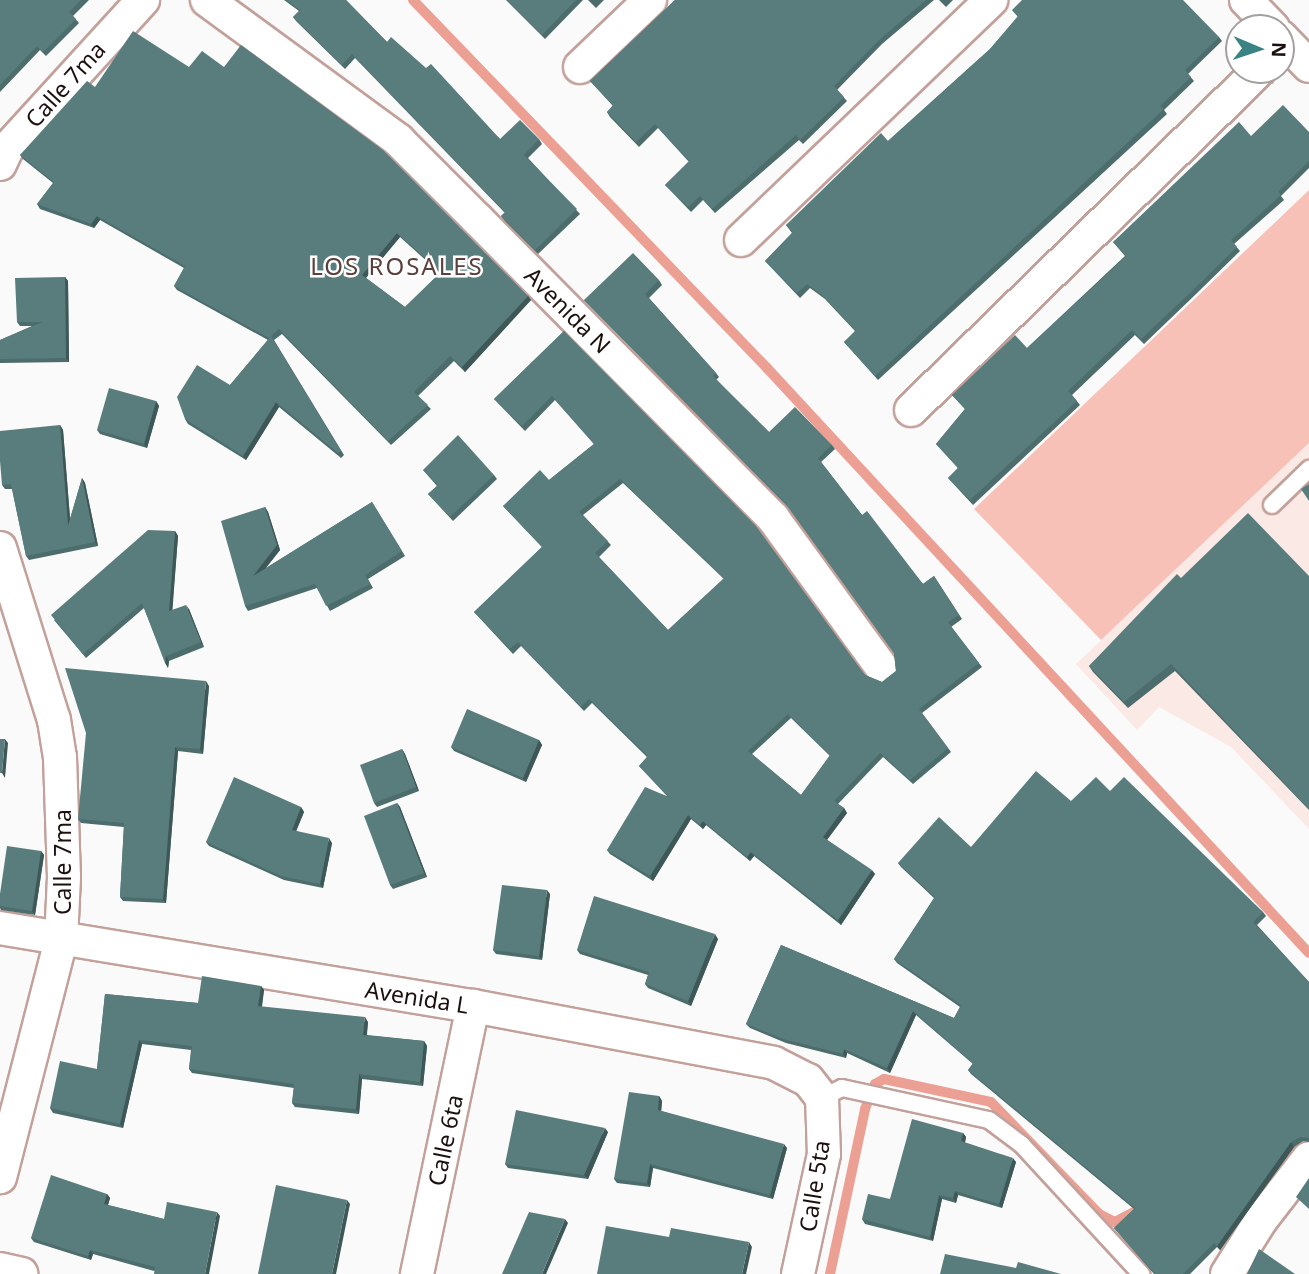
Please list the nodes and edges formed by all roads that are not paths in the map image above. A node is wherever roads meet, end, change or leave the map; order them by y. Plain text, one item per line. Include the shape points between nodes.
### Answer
1 (207, 0) edge
2 (650, 0) edge
3 (991, 0) edge
4 (1246, 0) edge
5 (139, 4) edge
6 (1258, 14) edge
7 (1295, 53) edge
8 (1309, 66) edge
9 (580, 67) dead end
10 (1246, 84) edge
11 (0, 164) edge
12 (741, 240) dead end
13 (911, 410) dead end
14 (1309, 470) edge
15 (1272, 505) dead end
16 (0, 548) edge
17 (882, 668) dead end
18 (0, 928) edge
19 (61, 940) junction
20 (473, 1006) junction
21 (822, 1098) junction
22 (1309, 1158) edge
23 (0, 1177) edge
24 (0, 1269) edge
25 (21, 1274) edge
26 (416, 1274) edge
27 (798, 1274) edge
28 (1141, 1274) edge
29 (1227, 1274) edge

1 - 17 street, Avenida N via 398,140 773,518
2 - 9 street
3 - 12 street
4 - 6 street
5 - 11 street, Calle 7ma via 6,149
7 - 8 street
10 - 13 street
14 - 15 lane
16 - 19 street, Calle 7ma via 54,720 61,757
18 - 19 street, Avenida L
19 - 20 street, Avenida L
19 - 23 street, Calle 7ma
20 - 21 street, Avenida L via 774,1063 808,1080
20 - 26 street, Calle 6ta
21 - 27 street, Calle 5ta via 824,1154
21 - 28 lane via 842,1088 989,1120 1022,1145
22 - 29 street
24 - 25 street

